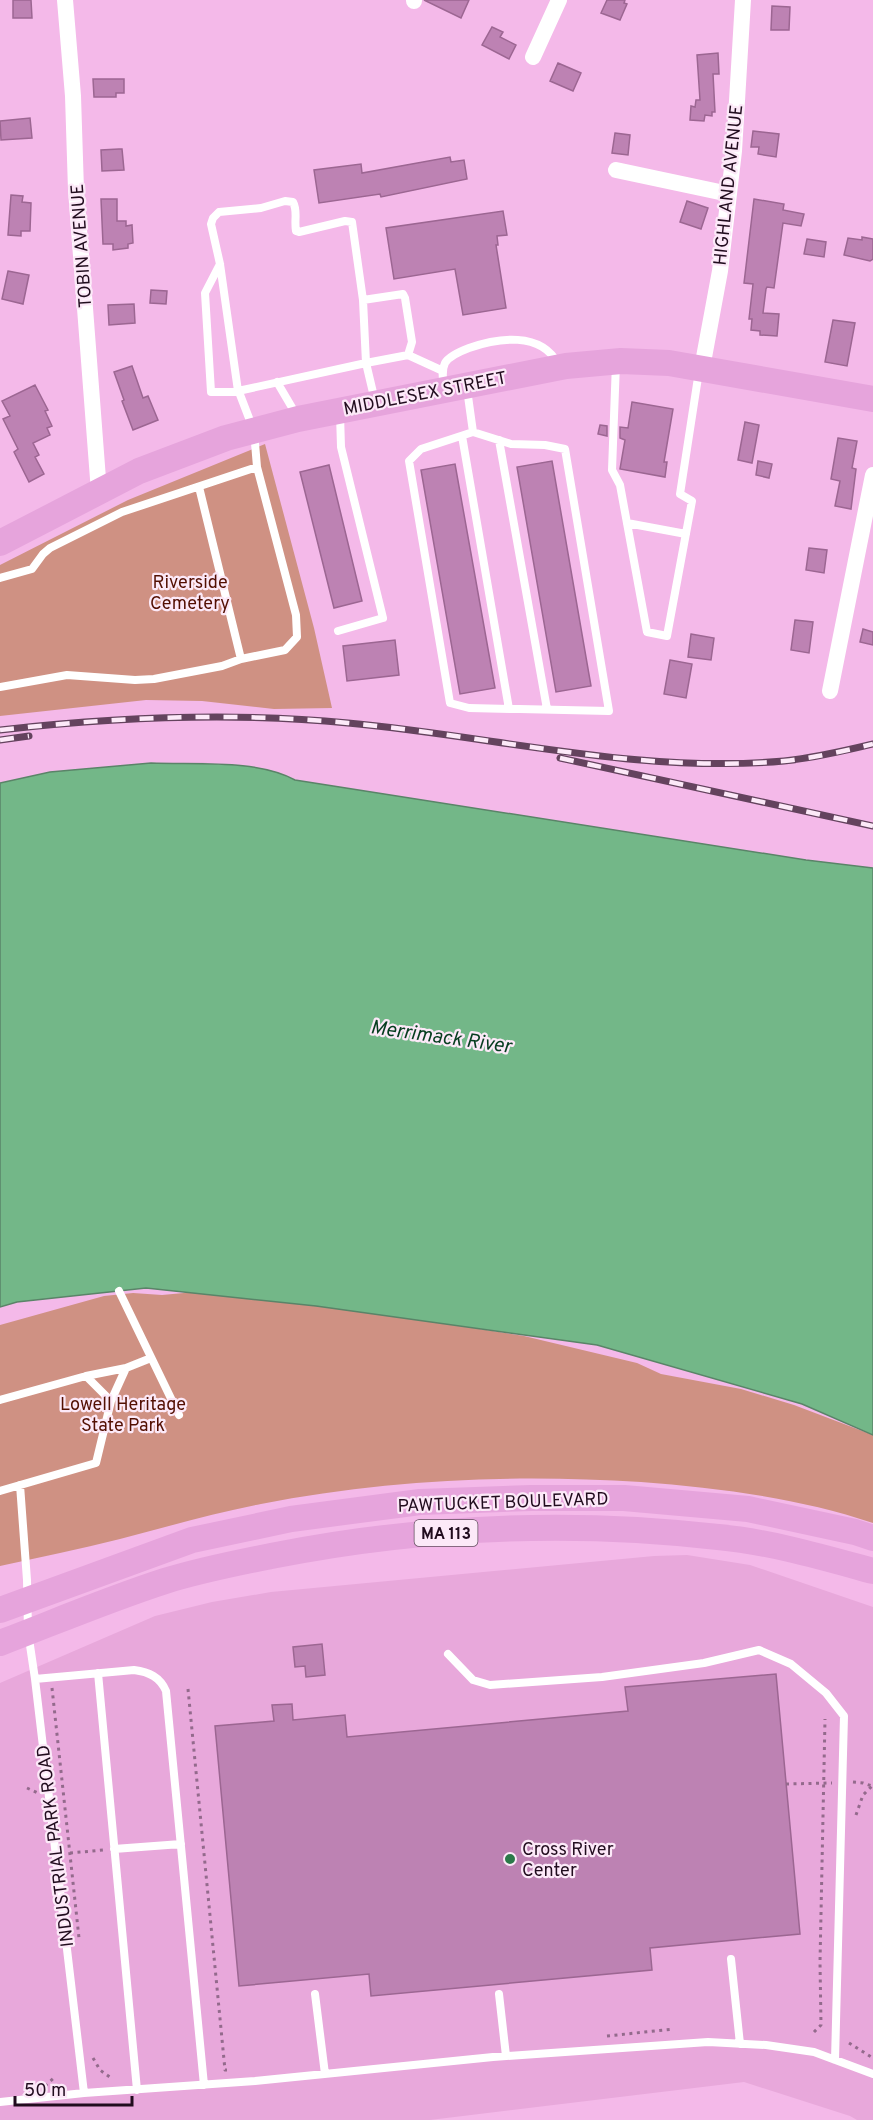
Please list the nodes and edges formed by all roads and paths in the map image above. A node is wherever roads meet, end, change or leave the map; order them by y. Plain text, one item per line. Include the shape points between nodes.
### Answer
1 (65, 0) edge
2 (560, 0) edge
3 (742, 0) edge
4 (533, 57) dead end
5 (616, 170) dead end
6 (729, 194) junction
7 (220, 264) junction
8 (363, 300) junction
9 (408, 355) junction
10 (616, 361) junction
11 (366, 363) junction
12 (560, 367) junction
13 (701, 368) junction
14 (278, 382) junction
15 (451, 382) junction
16 (238, 391) junction
17 (873, 399) edge
18 (376, 403) junction
19 (340, 410) junction
20 (298, 419) junction
21 (254, 430) junction
22 (473, 432) junction
23 (462, 436) junction
24 (499, 440) junction
25 (257, 467) junction
26 (873, 474) edge
27 (199, 487) junction
28 (99, 492) junction
29 (627, 523) junction
30 (686, 534) junction
31 (0, 543) edge
32 (0, 578) edge
33 (338, 631) dead end
34 (241, 659) junction
35 (0, 687) edge
36 (830, 691) dead end
37 (509, 709) junction
38 (547, 710) junction
39 (119, 1291) dead end
40 (151, 1358) junction
41 (126, 1368) junction
42 (86, 1376) junction
43 (0, 1400) edge
44 (111, 1401) junction
45 (179, 1415) dead end
46 (20, 1485) junction
47 (0, 1491) edge
48 (873, 1538) edge
49 (873, 1571) edge
50 (27, 1598) junction
51 (0, 1610) edge
52 (28, 1632) junction
53 (0, 1643) edge
54 (448, 1654) dead end
55 (98, 1673) junction
56 (51, 1678) junction
57 (35, 1679) junction
58 (188, 1689) dead end
59 (825, 1719) dead end
60 (873, 1785) edge
61 (856, 1815) dead end
62 (181, 1844) junction
63 (114, 1849) junction
64 (70, 1853) junction
65 (79, 1939) dead end
66 (731, 1959) dead end
67 (315, 1994) dead end
68 (500, 1994) dead end
69 (813, 2032) dead end
70 (849, 2043) dead end
71 (740, 2044) junction
72 (506, 2056) junction
73 (92, 2058) dead end
74 (873, 2058) edge
75 (835, 2060) junction
76 (237, 2069) dead end
77 (325, 2074) junction
78 (873, 2074) edge
79 (111, 2078) dead end
80 (204, 2085) junction
81 (137, 2090) junction
82 (84, 2093) junction
83 (0, 2102) edge

1 - 28 street, TOBIN AVENUE
2 - 4 street
3 - 6 street, HIGHLAND AVENUE
5 - 6 street
6 - 13 street, HIGHLAND AVENUE via 720,271
7 - 8 lane via 211,224 219,212 293,202 296,231 352,222
7 - 16 lane
7 - 16 lane via 205,293 211,393
8 - 9 lane via 403,294 412,342
8 - 11 lane
9 - 11 lane
9 - 15 lane
10 - 12 main road, MIDDLESEX STREET
10 - 13 main road, MIDDLESEX STREET
10 - 29 lane via 612,470 620,485
11 - 14 lane
11 - 18 lane
12 - 15 main road, MIDDLESEX STREET
12 - 15 lane via 546,348 517,340 495,340 451,357 446,363
13 - 17 main road, MIDDLESEX STREET
13 - 30 lane via 680,494 692,501
14 - 16 lane
14 - 20 lane
15 - 18 main road, MIDDLESEX STREET
15 - 22 lane
16 - 21 lane
18 - 19 main road, MIDDLESEX STREET
19 - 20 main road, MIDDLESEX STREET
19 - 33 lane via 341,447 383,618
20 - 21 main road, MIDDLESEX STREET
21 - 25 lane
21 - 28 main road, MIDDLESEX STREET via 179,455
22 - 23 lane
22 - 24 lane
23 - 37 lane
23 - 37 lane via 420,449 409,460 450,703 469,708
24 - 38 lane
24 - 38 lane via 565,449 609,711
25 - 27 lane
25 - 34 lane via 298,632 285,650
26 - 36 street
27 - 32 lane via 106,519 50,548 33,569
27 - 34 lane
28 - 31 main road, MIDDLESEX STREET
29 - 30 lane
29 - 30 lane via 646,632 667,636
34 - 35 lane via 154,679 67,675
37 - 38 lane
39 - 40 lane
40 - 41 lane
40 - 45 lane
41 - 42 lane
41 - 44 lane
42 - 43 lane
42 - 44 lane
44 - 46 lane via 96,1463
46 - 47 lane
46 - 50 lane, INDUSTRIAL PARK ROAD
48 - 50 main road, PAWTUCKET BOULEVARD / MA 113 via 748,1509 624,1498 420,1502 291,1519 192,1540
49 - 52 main road, PAWTUCKET BOULEVARD / MA 113 via 811,1554 719,1537 524,1528 425,1534 334,1544 236,1563 166,1581
50 - 51 main road, PAWTUCKET BOULEVARD / MA 113
50 - 52 lane, INDUSTRIAL PARK ROAD
52 - 53 main road, PAWTUCKET BOULEVARD / MA 113
52 - 57 lane, INDUSTRIAL PARK ROAD
54 - 75 lane via 473,1680 490,1685 602,1677 704,1663 759,1650 791,1664 826,1693 844,1716
55 - 56 lane
55 - 62 lane via 144,1671 162,1683 166,1691
55 - 63 lane
56 - 57 lane
56 - 64 path
57 - 82 lane, INDUSTRIAL PARK ROAD
58 - 76 path via 225,2070
59 - 69 path via 821,2025
60 - 61 path via 863,1795
62 - 63 lane
62 - 80 lane
63 - 64 path
63 - 81 lane
64 - 65 path
66 - 71 lane
67 - 77 lane
68 - 72 lane
70 - 74 path
71 - 72 lane via 708,2042
71 - 75 lane via 814,2052
72 - 77 lane
73 - 79 path
75 - 78 lane
77 - 80 lane
80 - 81 lane
81 - 82 lane
82 - 83 lane

